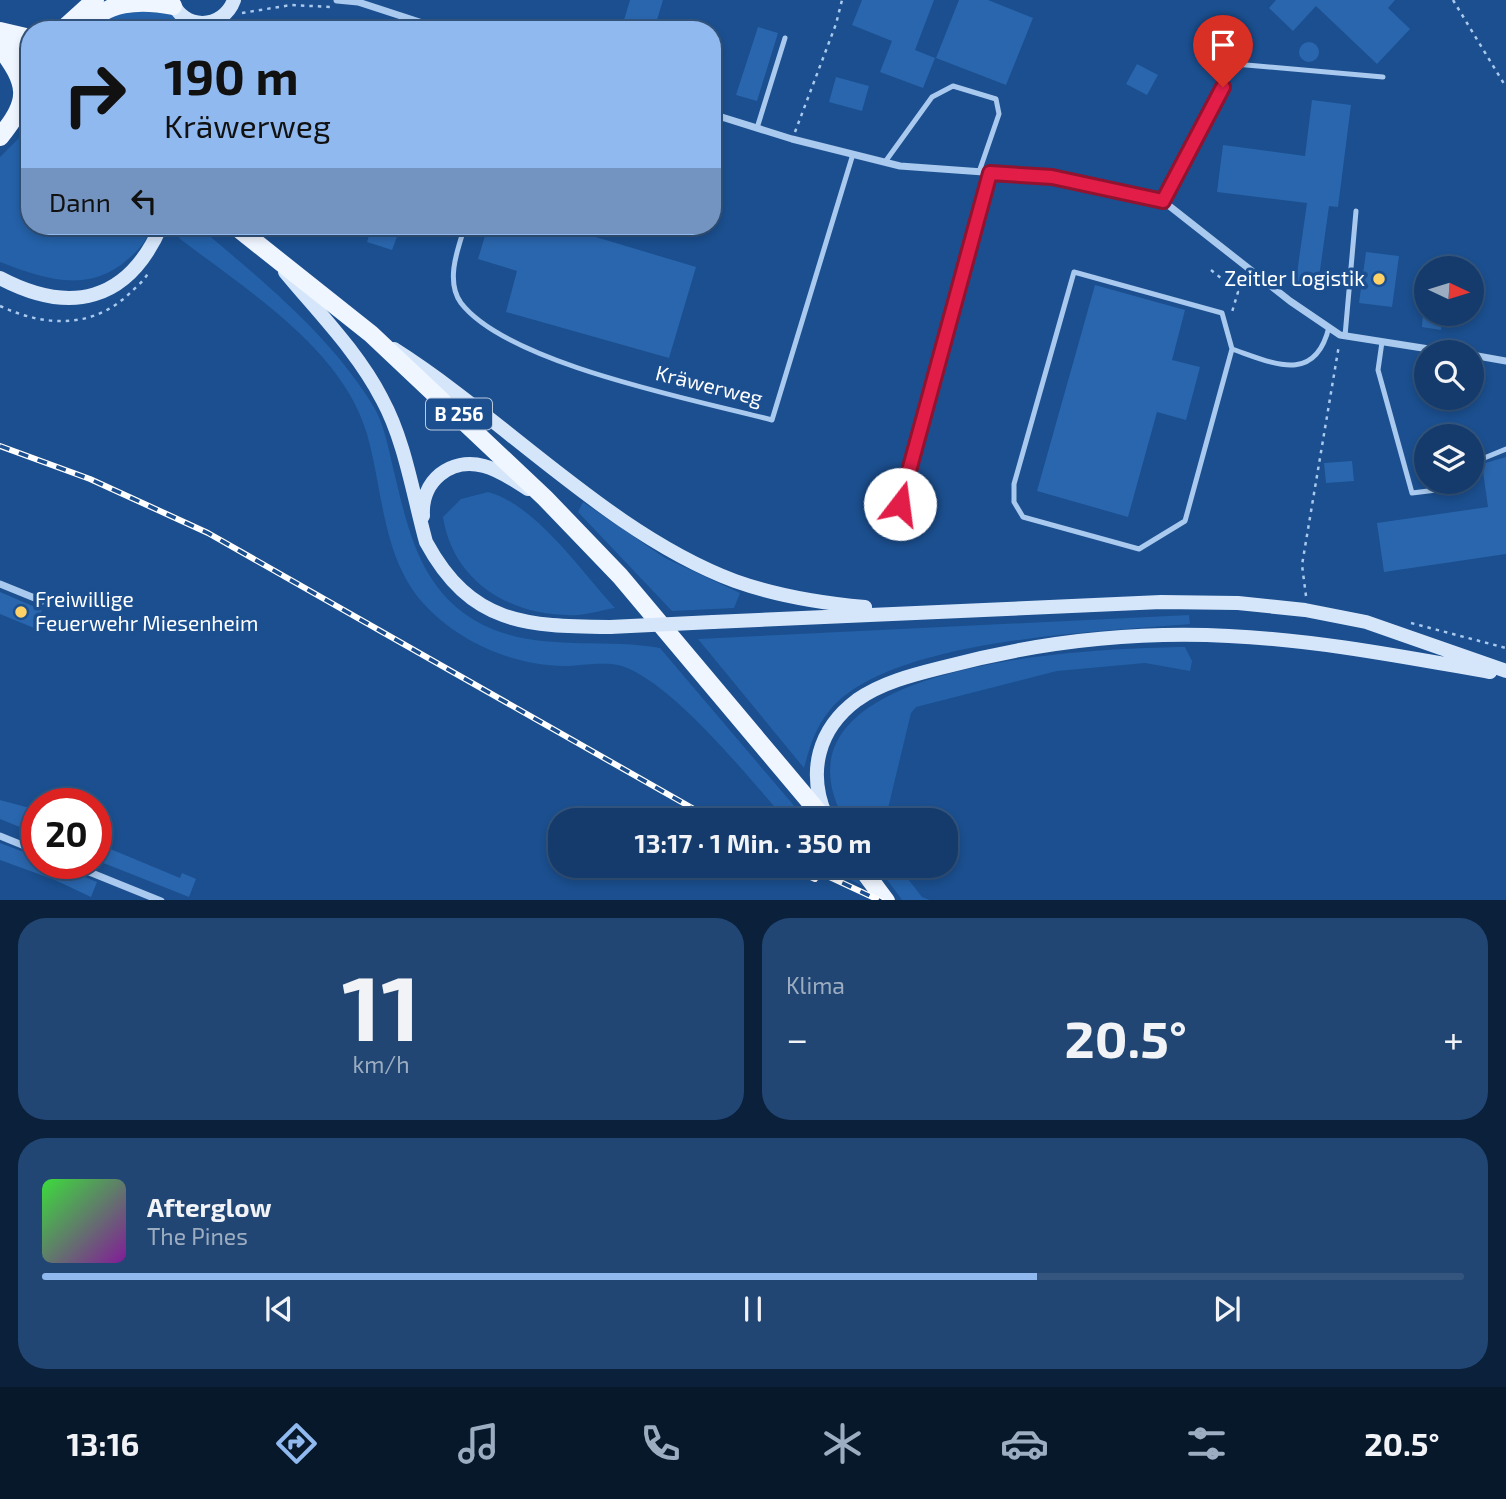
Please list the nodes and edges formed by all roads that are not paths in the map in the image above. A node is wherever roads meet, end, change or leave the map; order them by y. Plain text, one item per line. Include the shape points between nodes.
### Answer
1 (95, 0) edge
2 (338, 0) edge
3 (172, 3) edge
4 (236, 7) edge
5 (72, 21) edge
6 (92, 21) edge
7 (193, 21) edge
8 (216, 21) edge
9 (416, 21) edge
10 (0, 31) edge
11 (21, 36) edge
12 (0, 38) edge
13 (785, 38) dead end
14 (0, 47) edge
15 (1241, 52) dead end
16 (21, 55) edge
17 (1235, 64) junction
18 (1382, 77) dead end
19 (21, 78) edge
20 (21, 115) edge
21 (721, 117) edge
22 (757, 128) junction
23 (0, 137) edge
24 (853, 154) junction
25 (885, 162) junction
26 (979, 172) junction
27 (990, 173) junction
28 (1163, 201) junction
29 (1356, 211) dead end
30 (157, 235) edge
31 (247, 235) edge
32 (462, 235) edge
33 (271, 254) junction
34 (0, 278) edge
35 (1329, 327) junction
36 (371, 334) junction
37 (1343, 336) junction
38 (1382, 342) junction
39 (1414, 347) edge
40 (1232, 349) junction
41 (1484, 357) edge
42 (1506, 361) edge
43 (1506, 449) edge
44 (1484, 458) edge
45 (1414, 493) edge
46 (545, 498) junction
47 (900, 504) dead end
48 (426, 542) junction
49 (0, 584) edge
50 (42, 601) dead end
51 (915, 612) junction
52 (1506, 673) edge
53 (816, 808) edge
54 (822, 808) edge
55 (0, 836) edge
56 (21, 845) edge
57 (869, 878) edge
58 (107, 879) edge
59 (159, 900) edge
60 (885, 900) edge

1 - 5 main road
2 - 9 street
3 - 6 main road via 122,2 96,14
3 - 7 main road
4 - 8 main road
10 - 11 main road
12 - 16 main road
13 - 22 lane
14 - 19 main road
15 - 17 street
17 - 18 lane
17 - 28 street
20 - 23 main road
21 - 22 street
22 - 24 street
24 - 25 street
24 - 32 lane, Kräwerweg via 772,420 587,372 490,329 460,301 453,267
25 - 26 street
25 - 26 lane via 932,97 953,86 996,99 999,114
26 - 27 street
27 - 28 street via 1052,177
27 - 47 lane
28 - 35 street
29 - 37 lane
30 - 34 main road via 130,274 92,296 51,299
31 - 33 main road, B 256
33 - 36 main road, B 256
33 - 48 main road via 383,400
35 - 37 street
35 - 40 lane via 1320,352 1307,363 1294,366
36 - 46 main road, B 256
36 - 51 main road via 442,379 618,516 697,564 795,598
37 - 38 street
38 - 39 street
38 - 45 lane via 1378,370
40 - 40 lane via 1222,313 1074,272 1014,484 1014,502 1023,517 1139,549 1185,521
41 - 42 street
43 - 44 lane
46 - 48 main road via 493,469 474,464 454,466 436,478 425,496
46 - 53 main road, B 256 via 620,576
48 - 51 main road, bridge via 462,590 500,615 546,626
49 - 50 street
51 - 52 main road via 1187,602 1272,606 1334,614 1390,629
52 - 54 main road via 1318,644 1227,636 1107,638 991,656 889,684 859,698 839,715 824,739 816,767
55 - 56 street
57 - 60 main road
58 - 59 street

